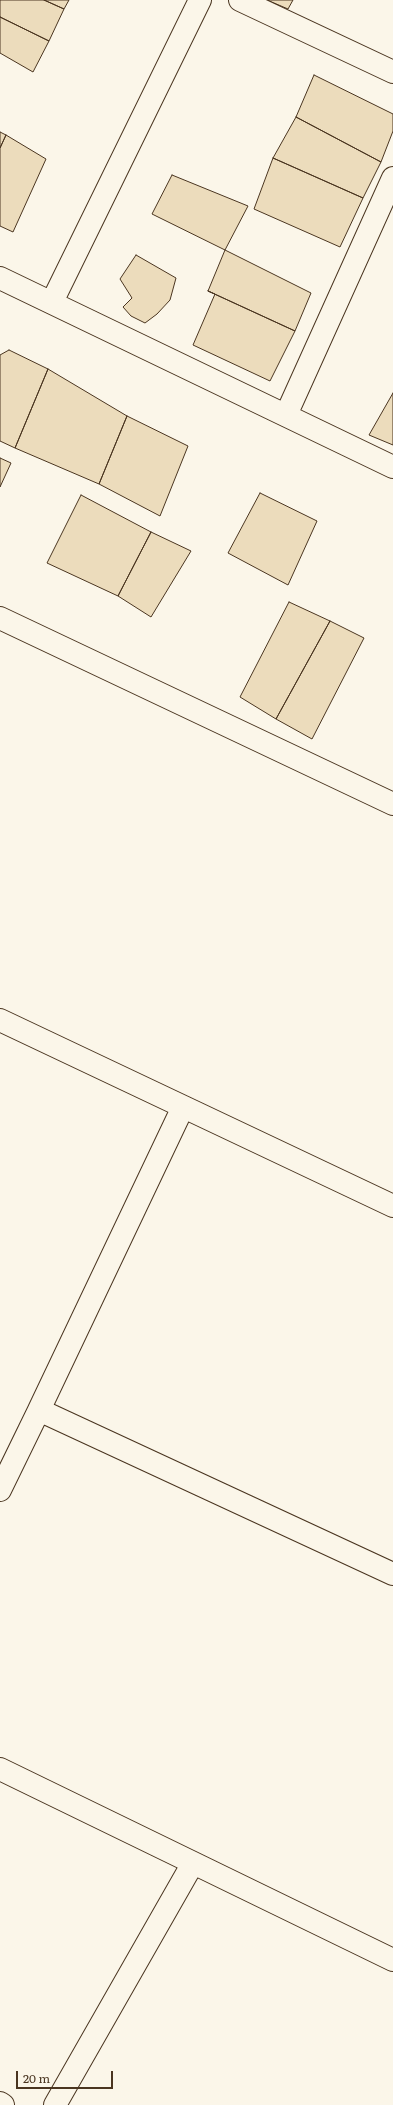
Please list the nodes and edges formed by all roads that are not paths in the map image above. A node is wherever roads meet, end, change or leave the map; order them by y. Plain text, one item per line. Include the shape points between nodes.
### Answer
1 (200, 0) edge
2 (240, 0) edge
3 (393, 72) edge
4 (393, 178) edge
5 (387, 211) edge
6 (0, 278) edge
7 (52, 302) junction
8 (286, 415) junction
9 (393, 467) edge
10 (0, 618) edge
11 (393, 804) edge
12 (0, 1020) edge
13 (184, 1107) junction
14 (393, 1206) edge
15 (39, 1410) junction
16 (0, 1490) edge
17 (393, 1574) edge
18 (0, 1769) edge
19 (193, 1862) junction
20 (393, 1960) edge
21 (0, 2103) edge
22 (4, 2105) edge
23 (55, 2105) edge

1 - 7 street
2 - 3 street
4 - 5 street
5 - 8 street
6 - 7 street
7 - 8 street
8 - 9 street
10 - 11 street
12 - 13 street
13 - 14 street
13 - 15 street
15 - 16 street
15 - 17 street
18 - 19 street
19 - 20 street
19 - 23 street
21 - 22 street

